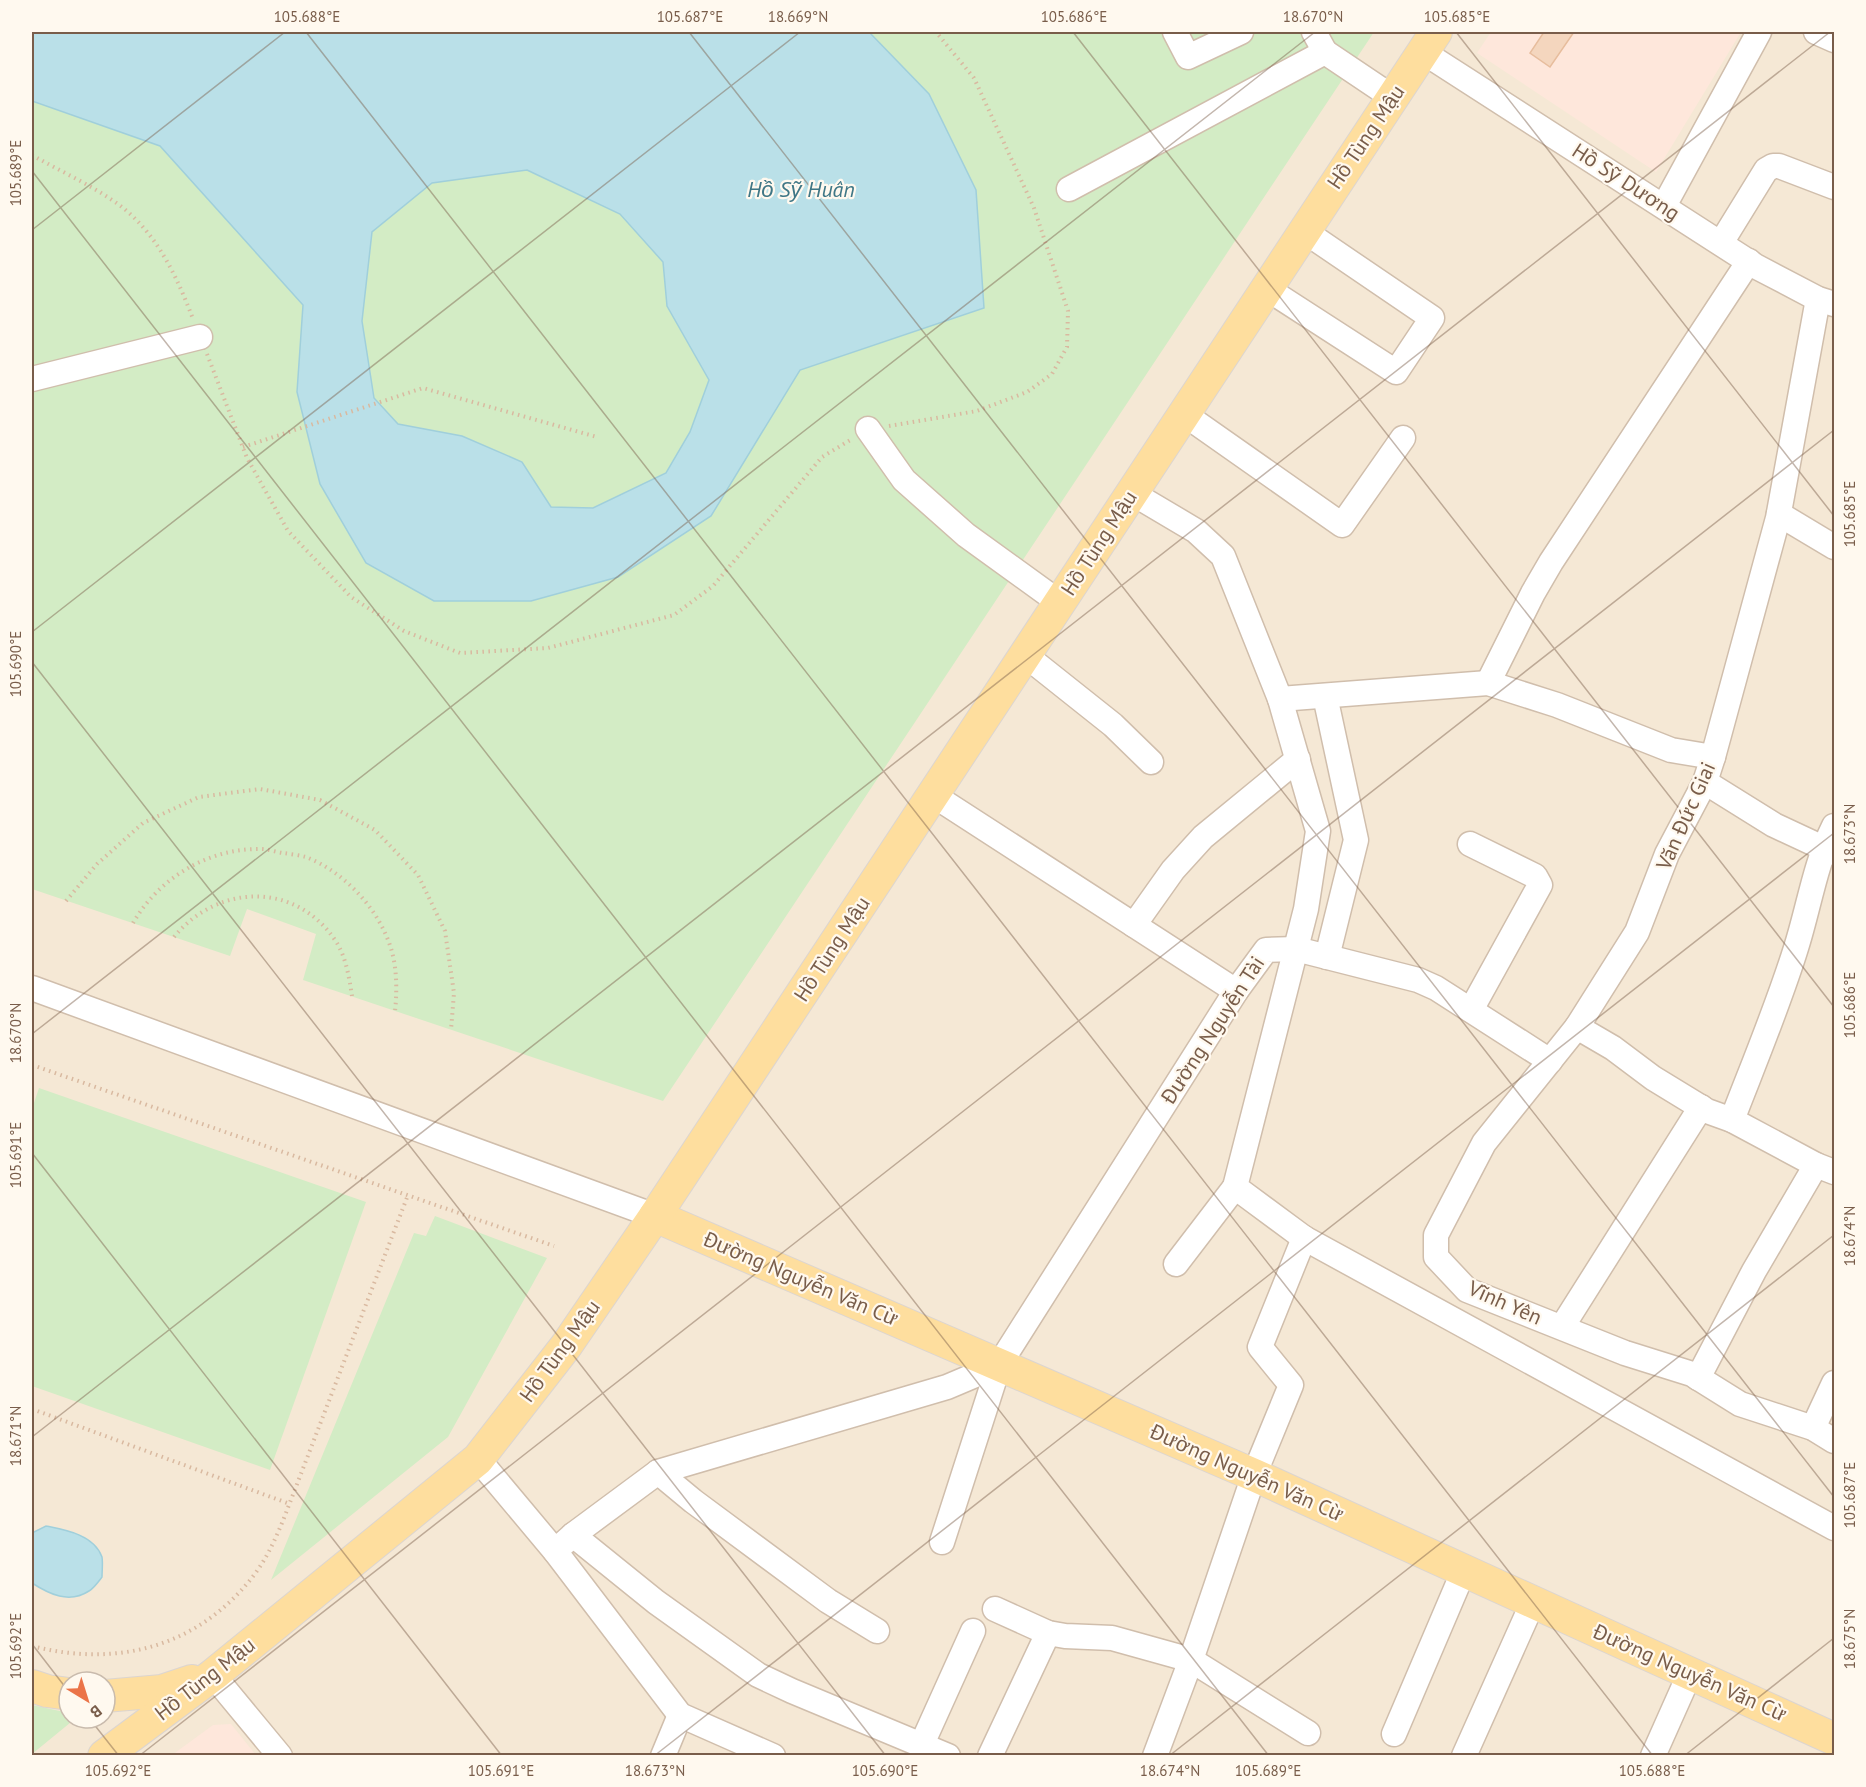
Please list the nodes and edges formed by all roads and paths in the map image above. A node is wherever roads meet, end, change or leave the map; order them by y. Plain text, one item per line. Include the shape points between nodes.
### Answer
1 (936, 32) edge
2 (1175, 32) edge
3 (1241, 32) edge
4 (1759, 32) edge
5 (1816, 32) edge
6 (1834, 40) edge
7 (1319, 42) edge
8 (1430, 42) edge
9 (1392, 97) junction
10 (32, 155) edge
11 (1834, 187) edge
12 (1070, 189) dead end
13 (1664, 206) junction
14 (1304, 231) junction
15 (1721, 243) junction
16 (1749, 261) junction
17 (1266, 288) junction
18 (1826, 302) edge
19 (200, 337) junction
20 (32, 379) edge
21 (1184, 414) junction
22 (868, 429) junction
23 (597, 436) dead end
24 (1402, 438) dead end
25 (243, 447) junction
26 (1132, 493) junction
27 (1779, 514) junction
28 (1834, 547) edge
29 (1060, 603) junction
30 (1025, 655) junction
31 (1488, 683) junction
32 (1325, 696) junction
33 (1280, 699) junction
34 (1713, 757) junction
35 (1298, 759) junction
36 (1151, 762) dead end
37 (1705, 782) junction
38 (933, 795) junction
39 (1834, 826) edge
40 (1470, 844) dead end
41 (1829, 851) edge
42 (66, 901) dead end
43 (133, 923) dead end
44 (1134, 925) junction
45 (174, 937) dead end
46 (1296, 949) junction
47 (1327, 957) junction
48 (32, 988) edge
49 (1236, 991) junction
50 (352, 996) dead end
51 (1471, 1010) junction
52 (395, 1011) dead end
53 (1577, 1027) junction
54 (451, 1030) dead end
55 (1550, 1061) junction
56 (32, 1065) edge
57 (1701, 1107) junction
58 (1732, 1120) junction
59 (1825, 1169) edge
60 (1235, 1187) junction
61 (408, 1195) junction
62 (655, 1216) junction
63 (1304, 1238) junction
64 (554, 1246) dead end
65 (1176, 1264) dead end
66 (1562, 1327) junction
67 (999, 1365) junction
68 (1698, 1378) junction
69 (1834, 1383) edge
70 (32, 1409) edge
71 (1813, 1428) junction
72 (1834, 1442) edge
73 (478, 1459) junction
74 (658, 1472) junction
75 (1254, 1475) junction
76 (290, 1504) junction
77 (1834, 1527) edge
78 (573, 1535) junction
79 (942, 1542) dead end
80 (555, 1551) junction
81 (1464, 1570) junction
82 (1533, 1602) junction
83 (995, 1609) dead end
84 (877, 1631) dead end
85 (973, 1631) dead end
86 (1048, 1633) junction
87 (32, 1646) edge
88 (1191, 1660) junction
89 (1690, 1673) junction
90 (213, 1675) junction
91 (32, 1686) edge
92 (57, 1692) edge
93 (117, 1695) edge
94 (680, 1715) junction
95 (1308, 1733) dead end
96 (1394, 1734) dead end
97 (1834, 1739) edge
98 (922, 1744) junction
99 (104, 1755) edge
100 (280, 1755) edge
101 (663, 1755) edge
102 (773, 1755) edge
103 (948, 1755) edge
104 (990, 1755) edge
105 (1155, 1755) edge
106 (1464, 1755) edge
107 (1653, 1755) edge

1 - 22 path via 974,78 1034,207 1068,311 1067,347 1052,374 1027,392 977,411
2 - 3 street via 1188,57
4 - 13 street
5 - 6 street
7 - 9 street
7 - 12 street
8 - 9 main road, Hồ Tùng Mậu
8 - 13 street, Hồ Sỹ Dương
9 - 14 main road, Hồ Tùng Mậu
10 - 19 path via 113,200 145,228 176,275
11 - 15 street via 1773,166 1766,170
13 - 15 street, Hồ Sỹ Dương
14 - 17 main road, Hồ Tùng Mậu
14 - 17 street via 1432,318 1396,372
15 - 16 street, Hồ Sỹ Dương
16 - 18 street, Hồ Sỹ Dương
16 - 31 street via 1551,562
17 - 21 main road, Hồ Tùng Mậu
18 - 27 street, Văn Đức Giai
19 - 20 street
19 - 25 path
21 - 24 street via 1342,525
21 - 26 main road, Hồ Tùng Mậu
22 - 25 path via 822,457 713,586 675,615 548,648 460,653 404,631 351,597 288,531
22 - 29 street via 904,480 966,535
23 - 25 path via 423,388
26 - 29 main road, Hồ Tùng Mậu
26 - 33 street, Đường Nguyễn Tài via 1196,531 1223,555
27 - 28 street
27 - 34 street, Văn Đức Giai
29 - 30 main road, Hồ Tùng Mậu
30 - 36 street via 1113,725
30 - 38 main road, Hồ Tùng Mậu
31 - 32 street
31 - 34 street via 1557,705 1671,750
32 - 33 street
32 - 47 street via 1356,840
33 - 35 street, Đường Nguyễn Tài
34 - 37 street, Văn Đức Giai
35 - 44 street via 1203,837 1173,870
35 - 46 street, Đường Nguyễn Tài via 1318,831
37 - 41 street via 1774,825
37 - 53 street, Văn Đức Giai via 1667,854 1637,932
38 - 44 street
38 - 62 main road, Hồ Tùng Mậu
39 - 41 street
40 - 51 street via 1535,876 1540,885
41 - 58 street via 1784,985
42 - 54 path via 97,864 143,823 199,797 260,789 320,800 375,830 418,875 445,931 454,993
43 - 52 path via 144,905 176,874 217,855 261,849 306,857 344,879 374,911 392,952
44 - 49 street
45 - 50 path via 202,911 229,898 259,896 288,901 315,917 336,940 348,969
46 - 47 street
46 - 49 street, Đường Nguyễn Tài via 1266,950
46 - 60 street
47 - 51 street via 1418,980
48 - 62 street
49 - 67 street, Đường Nguyễn Tài
51 - 55 street
53 - 55 street, Vĩnh Yên
53 - 57 street
55 - 66 street, Vĩnh Yên via 1484,1143 1436,1235 1436,1257 1467,1290
56 - 61 path
57 - 58 street
57 - 66 street
58 - 59 street
59 - 68 street via 1754,1271
60 - 63 street
60 - 65 street
61 - 64 path
61 - 76 path
62 - 67 main road, Đường Nguyễn Văn Cừ
62 - 73 main road, Hồ Tùng Mậu via 566,1346
63 - 75 street via 1260,1347 1291,1385
63 - 77 street
66 - 68 street, Vĩnh Yên
67 - 74 street via 947,1387
67 - 75 main road, Đường Nguyễn Văn Cừ
67 - 79 street, Đường Nguyễn Tài
68 - 71 street, Vĩnh Yên via 1740,1404
69 - 71 street
70 - 76 path
71 - 72 street, Vĩnh Yên
73 - 80 street
73 - 90 main road, Hồ Tùng Mậu
74 - 78 street
74 - 84 street via 828,1601
75 - 81 main road, Đường Nguyễn Văn Cừ
75 - 88 street
76 - 87 path via 254,1574 233,1598 182,1635 121,1654 90,1656
78 - 80 street
78 - 98 street via 656,1602 758,1675
80 - 94 street
81 - 82 main road, Đường Nguyễn Văn Cừ
81 - 96 street
82 - 89 main road, Đường Nguyễn Văn Cừ
82 - 106 street
83 - 86 street
85 - 98 street
86 - 88 street via 1112,1638
86 - 104 street
88 - 95 street
88 - 105 street
89 - 97 main road, Đường Nguyễn Văn Cừ
89 - 107 street
90 - 93 main road via 162,1691
90 - 99 main road, Hồ Tùng Mậu
90 - 100 street
91 - 92 main road
94 - 101 street
94 - 102 street
98 - 103 street

